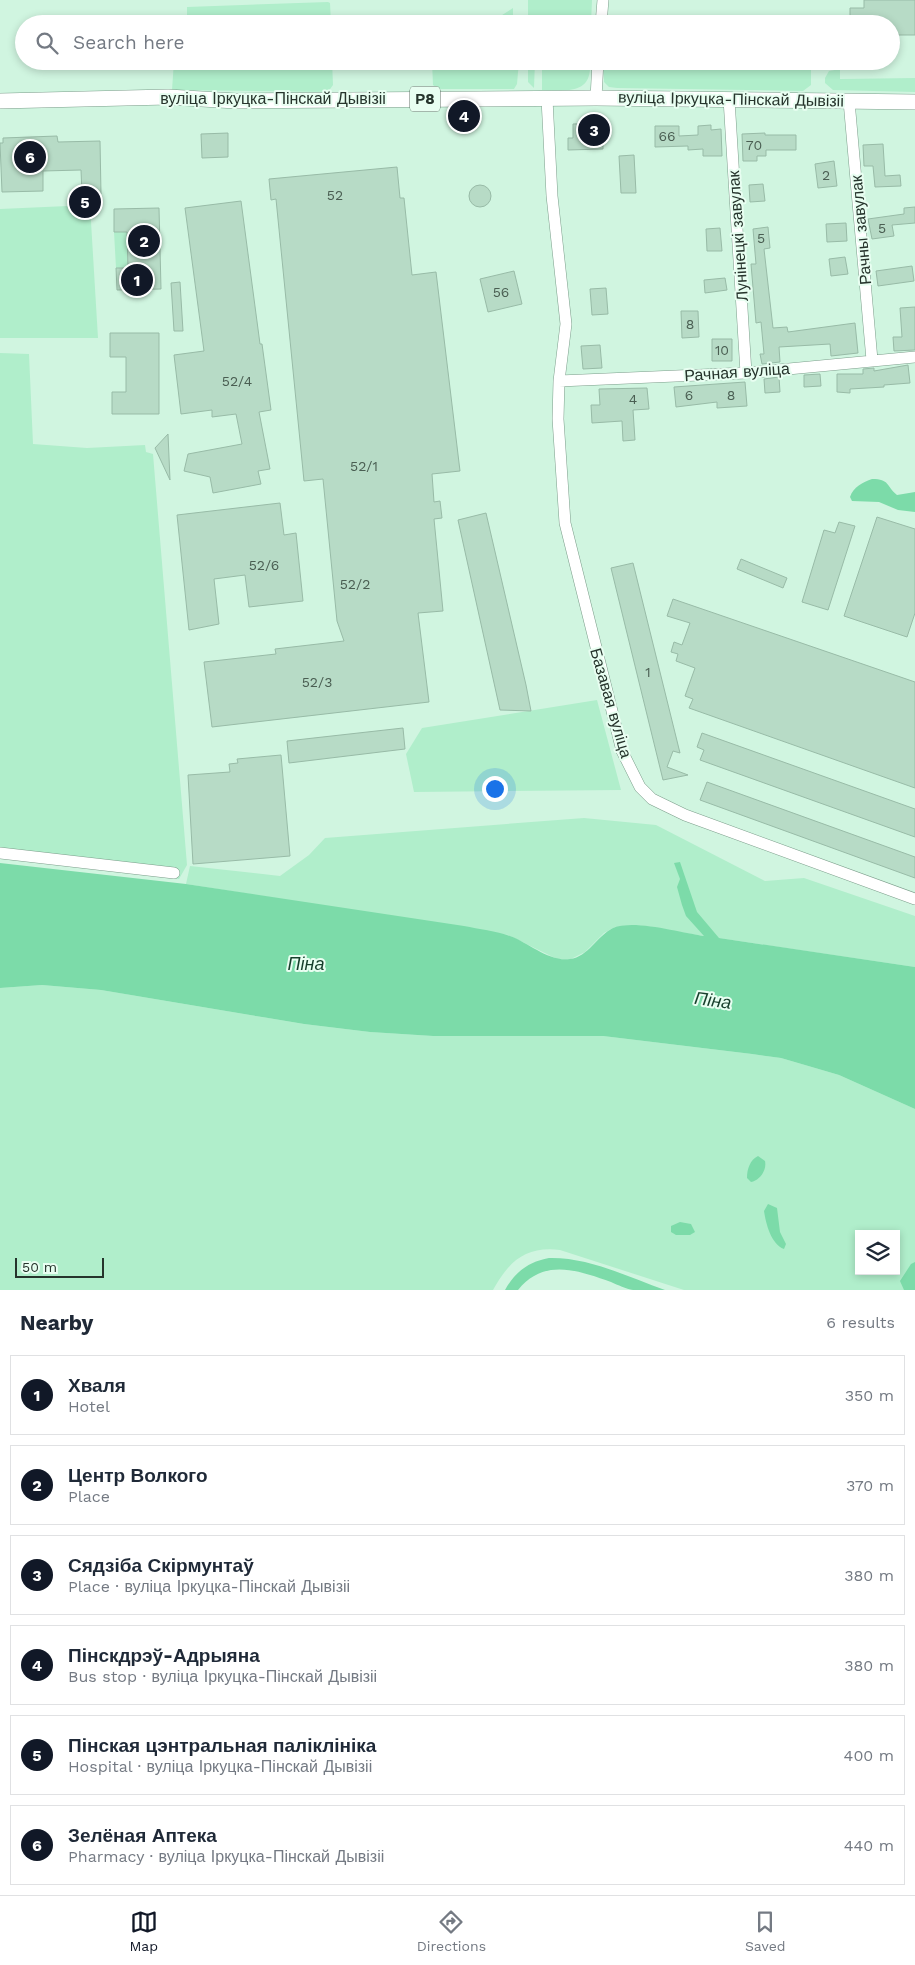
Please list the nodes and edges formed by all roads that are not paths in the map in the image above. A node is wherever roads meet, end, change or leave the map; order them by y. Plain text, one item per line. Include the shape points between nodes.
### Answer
1 (603, 0) edge
2 (602, 15) edge
3 (598, 70) edge
4 (596, 98) junction
5 (547, 99) junction
6 (729, 99) junction
7 (0, 101) edge
8 (849, 101) junction
9 (915, 102) edge
10 (915, 356) edge
11 (872, 360) junction
12 (746, 373) junction
13 (559, 382) junction
14 (0, 853) edge
15 (174, 873) dead end
16 (915, 899) edge

1 - 2 street
3 - 4 street
4 - 5 main road, вуліца Іркуцка-Пінскай Дывізіі / Р8
4 - 6 main road, вуліца Іркуцка-Пінскай Дывізіі / Р8
5 - 7 main road, вуліца Іркуцка-Пінскай Дывізіі / Р8 via 236,102 168,97
5 - 13 street via 552,196 566,324
6 - 8 main road, вуліца Іркуцка-Пінскай Дывізіі / Р8
6 - 12 street, Лунінецкі завулак
8 - 9 main road, вуліца Іркуцка-Пінскай Дывізіі / Р8
8 - 11 street, Рачны завулак
10 - 11 street, Рачная вуліца
11 - 12 street, Рачная вуліца
12 - 13 street, Рачная вуліца
13 - 16 street, Базавая вуліца via 558,419 565,523 622,751 640,787 652,799 685,815
14 - 15 street

